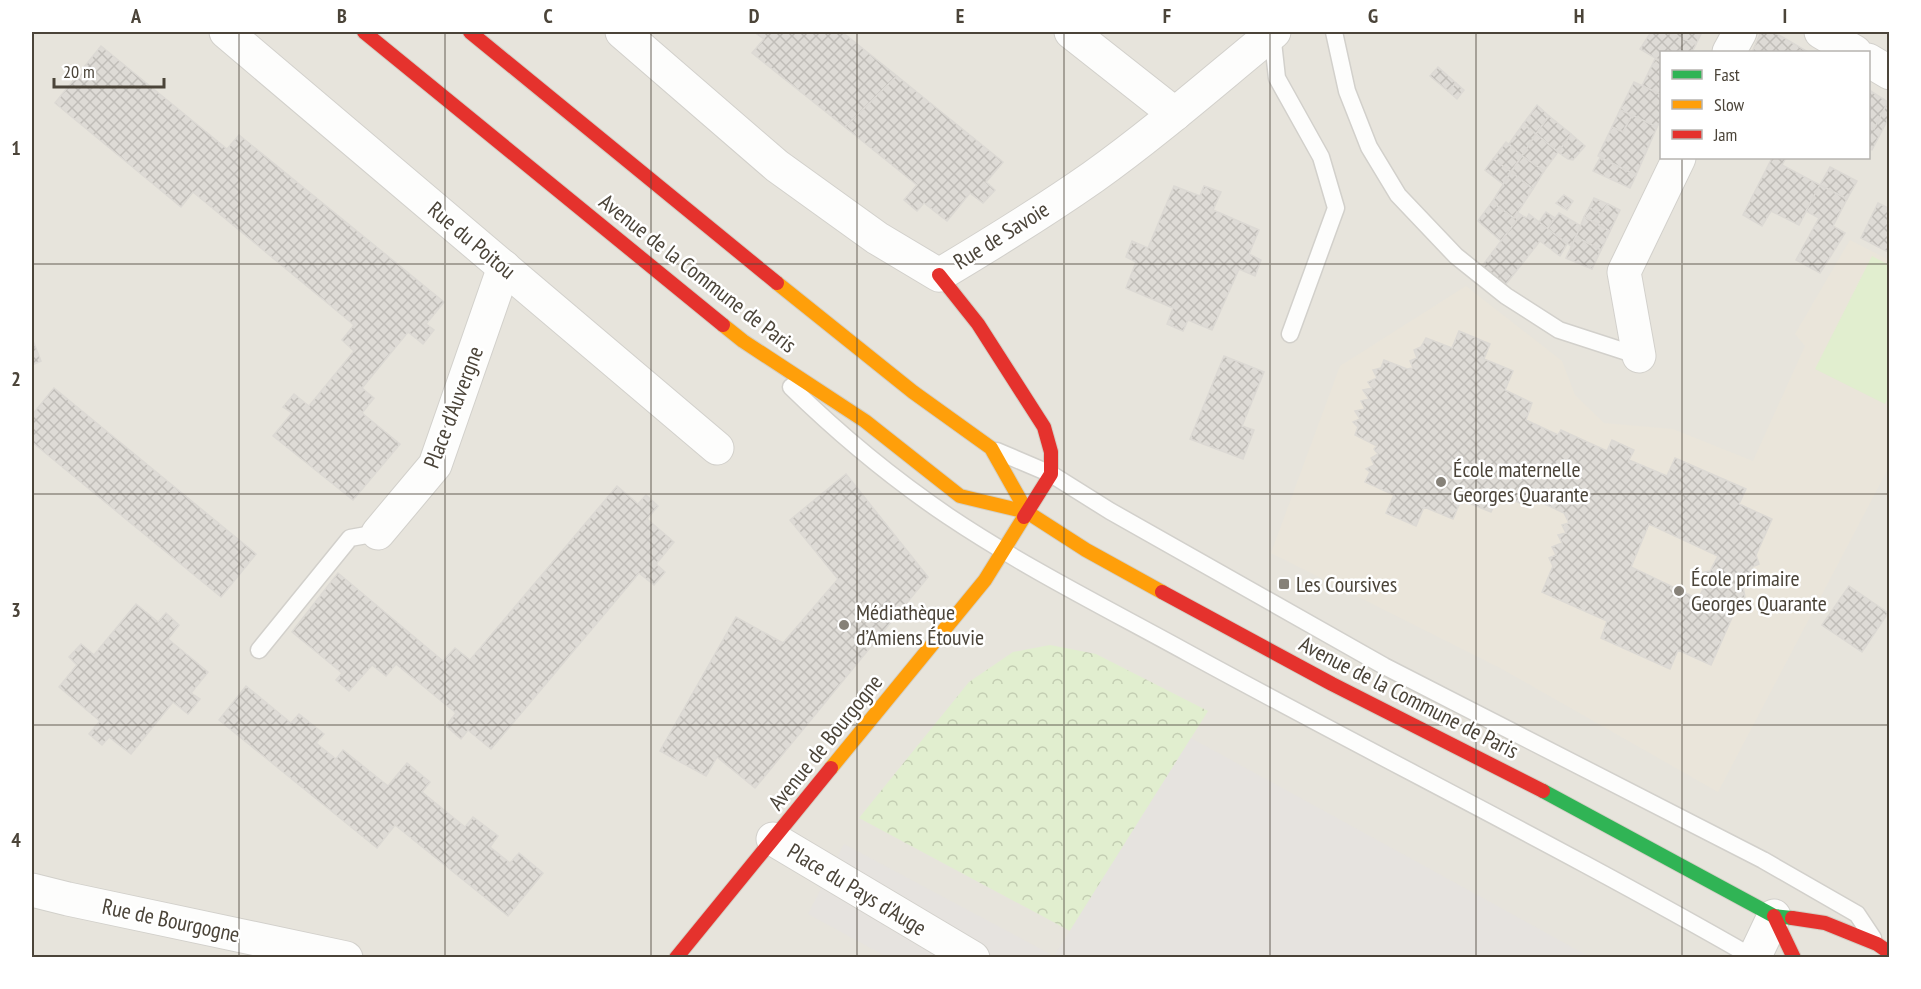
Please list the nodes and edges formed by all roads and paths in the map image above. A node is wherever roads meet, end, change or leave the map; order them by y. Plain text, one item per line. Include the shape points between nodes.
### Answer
1 (226, 32) edge
2 (364, 32) edge
3 (470, 32) edge
4 (1071, 32) edge
5 (1273, 32) edge
6 (1334, 32) edge
7 (1740, 32) edge
8 (1821, 32) edge
9 (631, 40) edge
10 (1730, 51) edge
11 (1853, 51) edge
12 (1870, 61) edge
13 (1890, 73) edge
14 (1175, 114) junction
15 (1679, 159) edge
16 (504, 267) junction
17 (939, 275) junction
18 (1290, 334) dead end
19 (743, 341) junction
20 (1639, 356) joint
21 (717, 448) dead end
22 (991, 448) junction
23 (1051, 474) junction
24 (1027, 512) junction
25 (378, 533) joint
26 (1004, 550) junction
27 (259, 650) dead end
28 (773, 839) junction
29 (32, 890) edge
30 (1774, 916) junction
31 (1883, 948) edge
32 (684, 954) edge
33 (346, 957) edge
34 (973, 957) edge
35 (1754, 957) edge
36 (1794, 957) edge

1 - 16 street, Rue du Poitou
2 - 19 street, Avenue de la Commune de Paris
3 - 22 street, Avenue de la Commune de Paris via 895,377
4 - 14 street
5 - 14 street, Rue de Savoie
5 - 18 lane via 1277,78 1321,157 1336,208
6 - 20 lane via 1347,92 1369,147 1398,195 1456,256 1506,296 1559,330
7 - 10 street
8 - 11 street
9 - 17 street, Rue de Savoie via 777,166 877,238
12 - 13 street
14 - 17 street, Rue de Savoie via 1092,177
15 - 20 street via 1624,272
16 - 21 street, Rue du Poitou
16 - 25 street, Place d'Auvergne via 435,465
17 - 23 street via 978,324 1044,427 1051,452
19 - 24 street, Avenue de la Commune de Paris via 865,421 960,496
19 - 26 lane via 851,444 948,516
22 - 23 lane
22 - 24 street, Avenue de la Commune de Paris
23 - 24 street, Avenue de Bourgogne
23 - 31 lane via 1384,666 1763,860 1857,914
24 - 26 street, Avenue de Bourgogne
24 - 30 street, Avenue de la Commune de Paris via 1086,550 1332,684 1503,769
25 - 27 lane via 350,538
26 - 28 street, Avenue de Bourgogne via 974,594
26 - 35 lane via 1242,683
28 - 32 street, Avenue de Bourgogne
28 - 34 street, Place du Pays d'Auge
29 - 33 street, Rue de Bourgogne
30 - 31 street, Avenue de la Commune de Paris via 1826,923
30 - 35 street
30 - 36 street

